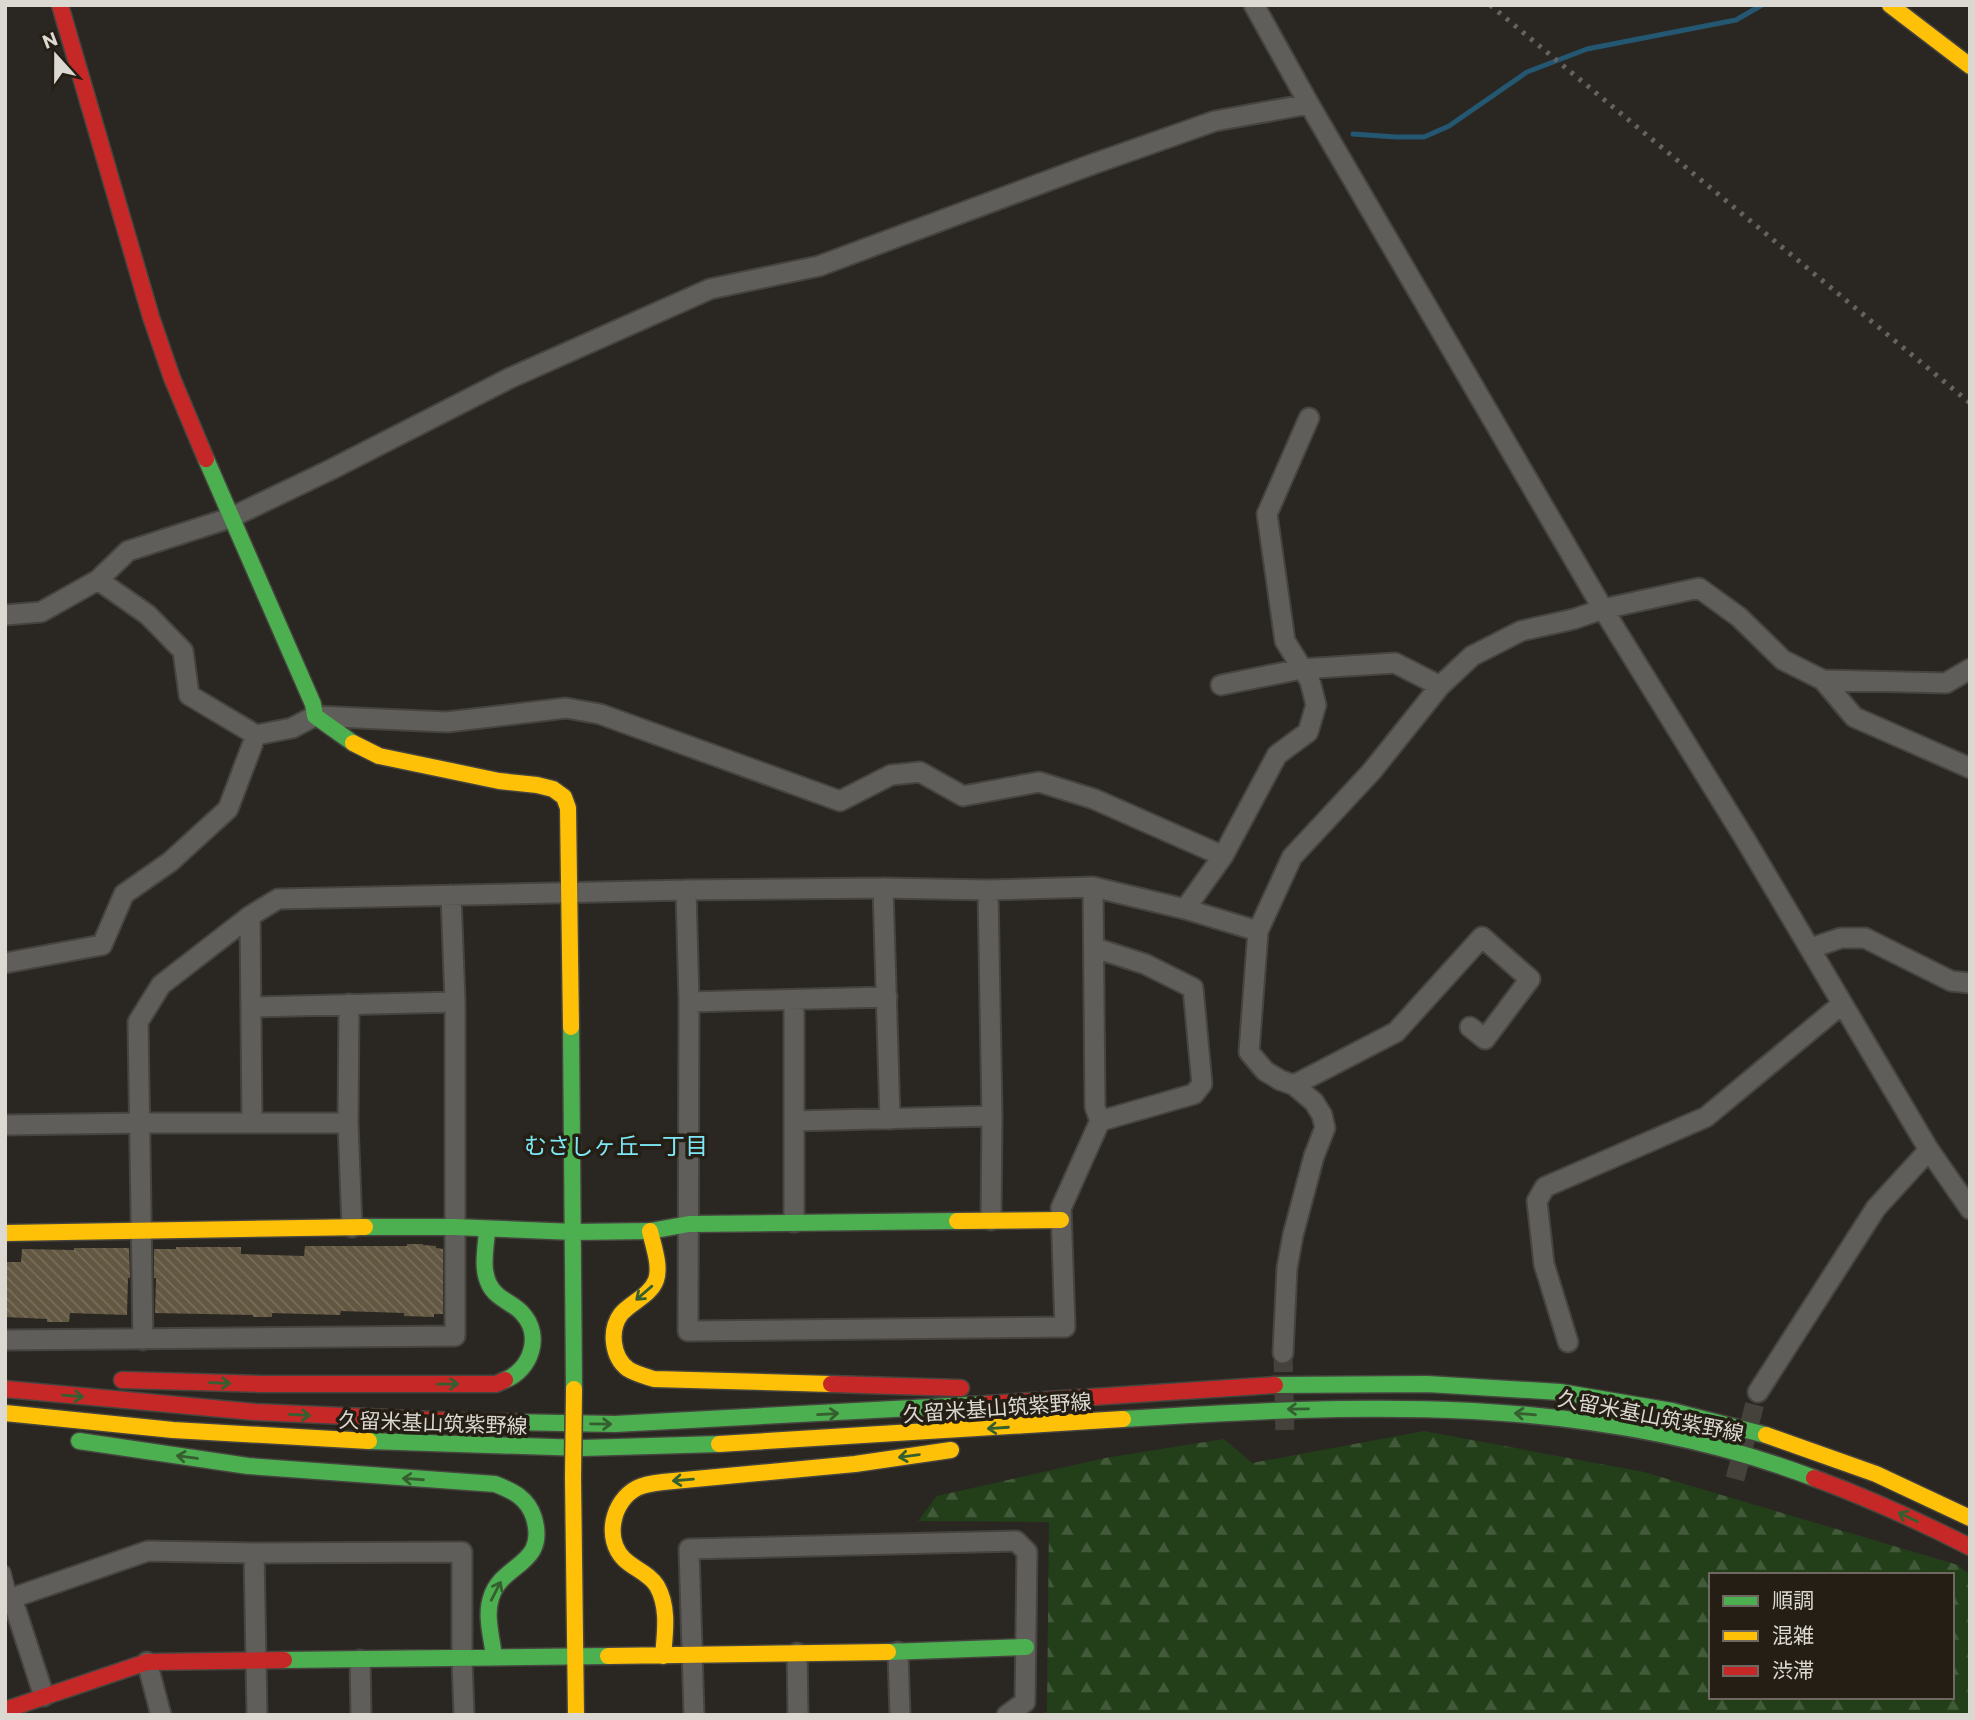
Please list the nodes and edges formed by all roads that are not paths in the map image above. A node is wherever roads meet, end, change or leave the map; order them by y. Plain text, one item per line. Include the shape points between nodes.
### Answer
1 (60, 5) edge
2 (1254, 5) edge
3 (1890, 5) edge
4 (1970, 66) edge
5 (1309, 104) junction
6 (1309, 418) dead end
7 (230, 518) junction
8 (99, 580) junction
9 (1603, 609) junction
10 (5, 615) edge
11 (1301, 669) junction
12 (1970, 669) edge
13 (1823, 680) junction
14 (1221, 685) dead end
15 (1440, 686) junction
16 (315, 716) junction
17 (256, 735) junction
18 (1970, 768) edge
19 (1223, 856) junction
20 (1093, 887) junction
21 (883, 888) junction
22 (988, 890) junction
23 (686, 891) junction
24 (569, 893) junction
25 (451, 895) junction
26 (1185, 909) junction
27 (250, 916) junction
28 (1258, 932) junction
29 (1095, 947) junction
30 (1811, 948) junction
31 (5, 963) edge
32 (1970, 983) edge
33 (887, 997) junction
34 (794, 1000) junction
35 (455, 1002) junction
36 (689, 1002) junction
37 (349, 1004) junction
38 (1842, 1004) junction
39 (252, 1007) junction
40 (1470, 1027) dead end
41 (1294, 1085) junction
42 (992, 1116) junction
43 (890, 1119) junction
44 (794, 1121) junction
45 (1100, 1121) junction
46 (140, 1123) junction
47 (252, 1123) junction
48 (348, 1123) junction
49 (5, 1125) edge
50 (1929, 1150) junction
51 (1970, 1209) edge
52 (991, 1220) junction
53 (1061, 1220) junction
54 (794, 1223) junction
55 (689, 1224) junction
56 (352, 1227) junction
57 (454, 1227) junction
58 (487, 1230) junction
59 (142, 1231) junction
60 (650, 1231) junction
61 (574, 1232) junction
62 (5, 1233) edge
63 (5, 1340) edge
64 (143, 1340) junction
65 (1568, 1342) dead end
66 (1283, 1353) tunnel mouth
67 (53, 1378) dead end
68 (108, 1380) dead end
69 (5, 1383) edge
70 (5, 1389) edge
71 (1758, 1392) tunnel mouth
72 (1077, 1398) junction
73 (6, 1423) edge
74 (1072, 1423) junction
75 (60, 1438) dead end
76 (997, 1443) dead end
77 (971, 1447) dead end
78 (1970, 1518) edge
79 (1970, 1547) edge
80 (254, 1553) junction
81 (5, 1571) edge
82 (12, 1598) junction
83 (1026, 1647) junction
84 (898, 1652) junction
85 (797, 1653) junction
86 (693, 1655) junction
87 (663, 1656) junction
88 (495, 1657) junction
89 (575, 1657) junction
90 (462, 1659) junction
91 (256, 1660) junction
92 (360, 1660) junction
93 (146, 1662) junction
94 (47, 1706) edge
95 (5, 1710) edge
96 (161, 1715) edge
97 (257, 1715) edge
98 (361, 1715) edge
99 (464, 1715) edge
100 (576, 1715) edge
101 (694, 1715) edge
102 (798, 1715) edge
103 (900, 1715) edge
104 (1007, 1715) edge

1 - 7 main road via 151,317
2 - 5 street
3 - 4 main road
5 - 7 street via 1215,121 819,266 710,289 510,378
5 - 9 street
6 - 11 street via 1267,514 1285,641
7 - 8 street via 128,551
7 - 16 main road
8 - 10 street via 41,612
8 - 17 street via 148,615 183,651 189,695
9 - 13 street via 1699,587 1739,617 1783,660
9 - 15 street via 1521,631 1472,656
9 - 30 street
11 - 14 street
11 - 15 street via 1395,663
11 - 19 street via 1310,681 1316,705 1308,732 1277,755
12 - 13 street via 1946,683
13 - 18 street via 1854,717
15 - 28 street via 1372,771 1292,858
16 - 17 street via 292,728
16 - 19 street via 447,722 566,708 600,714 840,801 891,775 920,772 963,796 1039,782 1094,799
16 - 24 main road via 379,756 553,789 564,797 568,808
17 - 31 street via 228,809 170,862 124,894 102,945
19 - 26 street
20 - 22 street
20 - 26 street
20 - 29 street
21 - 22 street
21 - 23 street
21 - 33 street
22 - 42 street
23 - 24 street
23 - 36 street
24 - 25 street
24 - 61 main road
25 - 27 street via 278,899
25 - 35 street
26 - 28 street
27 - 39 street
27 - 46 street via 161,985 138,1022
28 - 41 street via 1249,1052 1265,1071
29 - 45 street via 1095,1107
29 - 45 street via 1145,964 1193,988 1202,1084 1194,1094
30 - 32 street via 1841,938 1865,938 1951,981
30 - 38 street
33 - 34 street
33 - 43 street
34 - 36 street
34 - 44 street
35 - 37 street
35 - 57 street
36 - 55 street
37 - 39 street
37 - 48 street
38 - 50 street
38 - 65 street via 1706,1117 1545,1187 1537,1200 1544,1264
39 - 47 street
40 - 41 street via 1485,1039 1530,979 1482,937 1396,1032
41 - 66 street via 1314,1102 1325,1128 1293,1235
42 - 43 street
42 - 52 street
43 - 44 street
44 - 54 street
45 - 53 street via 1061,1208
46 - 47 street
46 - 49 street
46 - 59 street
47 - 48 street
48 - 56 street
50 - 51 street
50 - 71 street via 1876,1208
52 - 53 main road
52 - 54 main road
53 - 55 street via 1065,1327 730,1331 688,1331
54 - 55 main road
55 - 60 main road
56 - 57 main road
56 - 59 main road
57 - 58 main road
57 - 64 street via 455,1336
58 - 61 main road
68 -> 58 main road via 496,1384 525,1367 531,1356 532,1328 524,1314 489,1285 485,1273
59 - 62 main road
59 - 64 street
60 - 61 main road
60 -> 72 main road via 658,1276 652,1288 619,1316 613,1339 620,1361 636,1374 654,1379 982,1388
61 - 89 main road, bridge
63 - 64 street
67 - 69 main road
70 -> 72 main road, 久留米基山筑紫野線 via 255,1412 615,1424
72 - 78 main road, 久留米基山筑紫野線 via 1262,1385 1427,1384 1560,1392 1672,1411 1767,1435 1876,1474
74 -> 73 main road, 久留米基山筑紫野線 via 617,1448 375,1443 85,1422
74 - 76 main road
79 -> 74 main road, 久留米基山筑紫野線 via 1866,1497 1761,1458 1662,1434 1564,1418 1495,1411 1348,1408
88 -> 75 main road via 491,1596 498,1583 526,1561 537,1539 533,1513 515,1491 495,1484 248,1466
77 -> 87 main road via 855,1464 663,1482 631,1492 620,1504 612,1529 621,1556 644,1571 664,1602
80 - 82 street via 148,1551
80 - 90 street via 462,1552
80 - 91 street
81 - 82 lane
82 - 94 street
83 - 84 main road
83 - 86 street via 1027,1552 1016,1541 689,1549
83 - 104 street via 1025,1702
84 - 85 main road
84 - 103 street
85 - 86 main road
85 - 102 street
86 - 87 main road
86 - 101 street
87 - 89 main road
88 - 89 main road
88 - 90 main road
89 - 100 main road
90 - 92 main road
90 - 99 street
91 - 92 main road
91 - 93 main road
91 - 97 street
92 - 98 street
93 - 94 main road
93 - 96 street
94 - 95 main road

